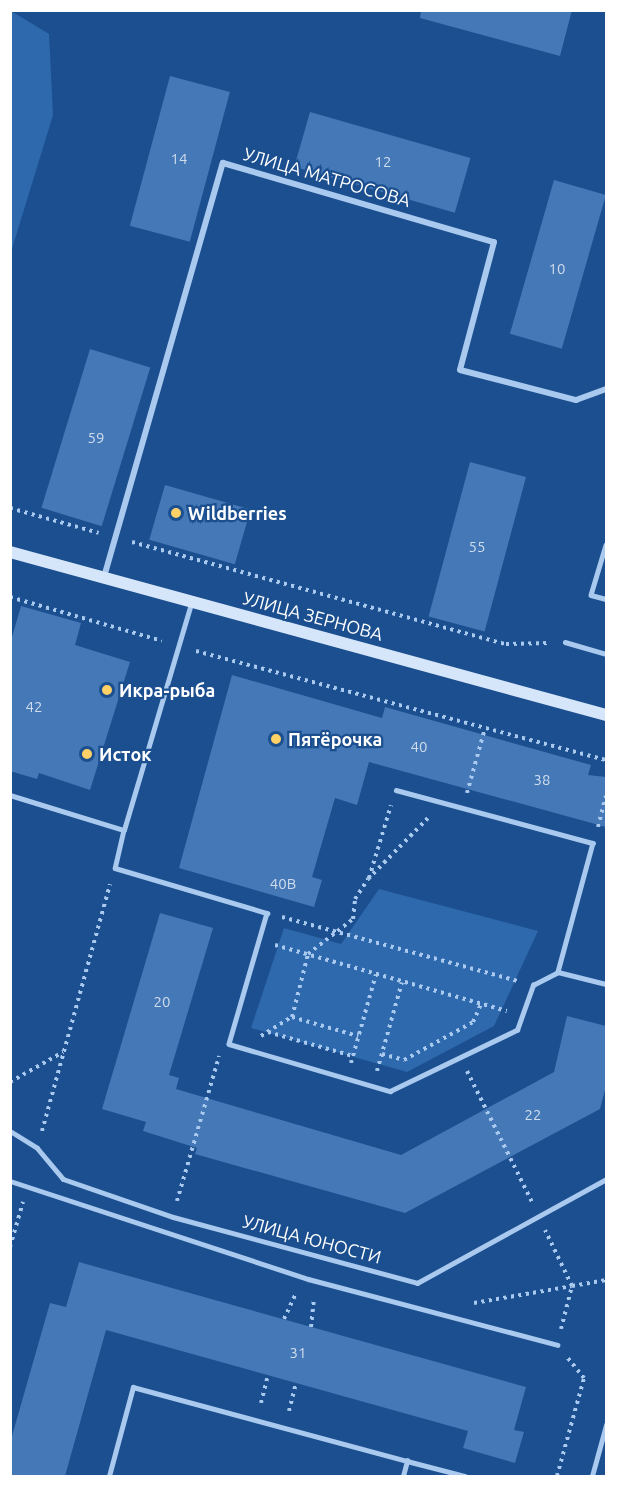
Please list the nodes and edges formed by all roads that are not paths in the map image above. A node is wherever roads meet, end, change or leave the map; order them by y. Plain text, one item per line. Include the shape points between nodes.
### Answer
1 (606, 389) edge
2 (606, 545) edge
3 (10, 552) edge
4 (104, 578) junction
5 (606, 599) edge
6 (192, 602) junction
7 (565, 642) road end
8 (606, 654) edge
9 (606, 716) edge
10 (396, 789) road end
11 (10, 795) edge
12 (124, 830) junction
13 (558, 972) junction
14 (606, 984) edge
15 (10, 1131) edge
16 (606, 1179) edge
17 (10, 1181) edge
18 (557, 1345) road end
19 (606, 1425) edge
20 (407, 1461) junction
21 (109, 1476) edge
22 (403, 1476) edge
23 (465, 1476) edge
24 (592, 1476) edge

1 - 4 street, УЛИЦА МАТРОСОВА via 576,400 460,370 494,242 223,163
2 - 5 lane via 591,594
3 - 4 main road, УЛИЦА ЗЕРНОВА
4 - 6 main road, УЛИЦА ЗЕРНОВА
6 - 9 main road, УЛИЦА ЗЕРНОВА
6 - 12 lane
7 - 8 lane
10 - 13 lane via 593,843
11 - 12 lane
12 - 13 lane via 115,868 267,913 229,1044 390,1091 517,1030 533,985
13 - 14 lane
15 - 16 street, УЛИЦА ЮНОСТИ via 37,1148 63,1179 173,1217 417,1283
17 - 18 street, УЛИЦА ЮНОСТИ via 308,1279
19 - 24 lane
20 - 21 lane via 133,1387
20 - 22 lane
20 - 23 lane

